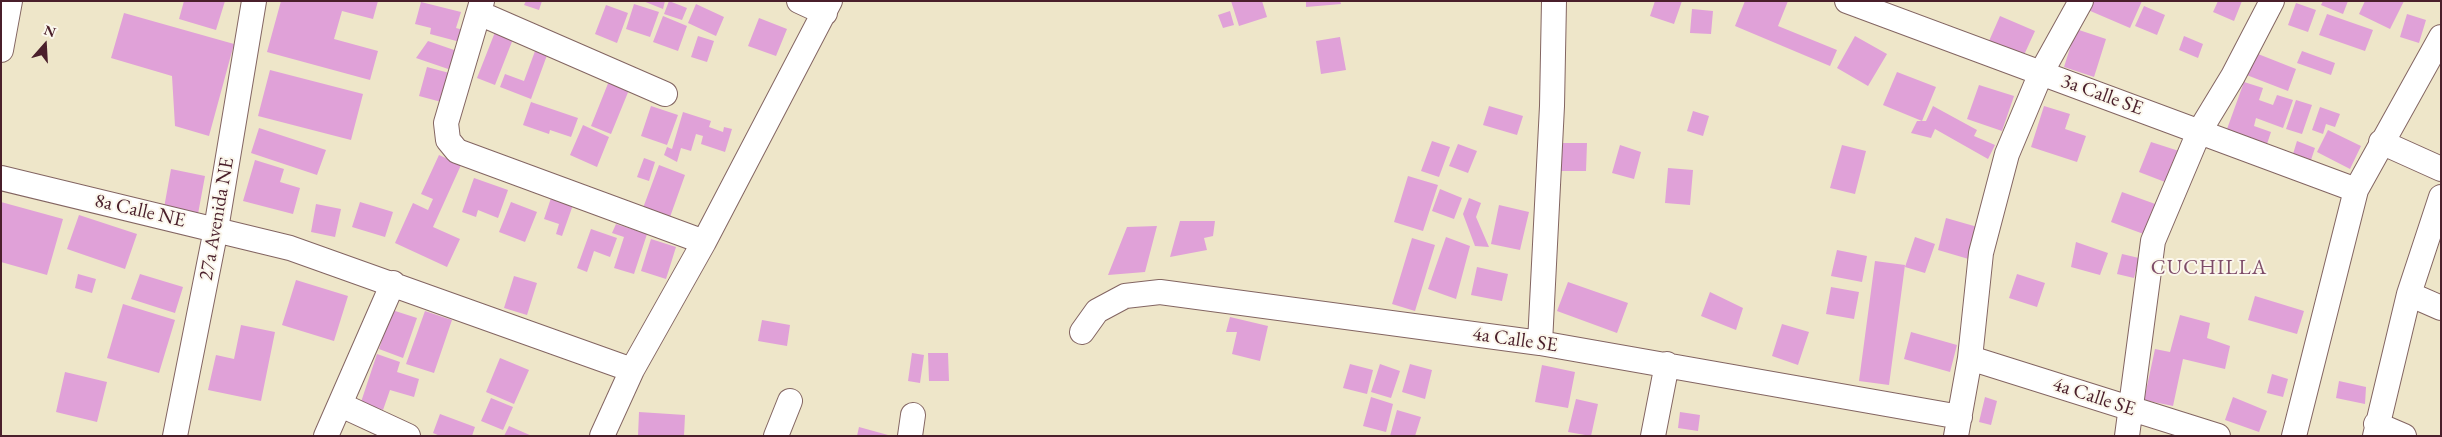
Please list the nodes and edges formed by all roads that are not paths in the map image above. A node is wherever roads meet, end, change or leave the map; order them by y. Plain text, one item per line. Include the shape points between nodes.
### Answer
1 (10, 1) edge
2 (254, 1) edge
3 (799, 1) edge
4 (1554, 1) edge
5 (1847, 1) edge
6 (2081, 1) edge
7 (2272, 1) edge
8 (480, 7) edge
9 (828, 7) edge
10 (1887, 8) edge
11 (2441, 37) edge
12 (1, 50) edge
13 (2041, 73) junction
14 (665, 94) dead end
15 (2199, 132) junction
16 (2381, 142) junction
17 (2441, 169) edge
18 (1, 178) edge
19 (2356, 190) junction
20 (2441, 197) edge
21 (216, 229) junction
22 (704, 242) junction
23 (393, 283) junction
24 (2409, 294) junction
25 (2441, 308) edge
26 (1082, 332) dead end
27 (1540, 342) junction
28 (1970, 358) junction
29 (1667, 364) junction
30 (632, 370) junction
31 (790, 401) dead end
32 (341, 405) junction
33 (2132, 410) junction
34 (1958, 426) edge
35 (2375, 430) edge
36 (175, 436) edge
37 (326, 436) edge
38 (408, 436) edge
39 (602, 436) edge
40 (776, 436) edge
41 (1653, 436) edge
42 (2127, 436) edge
43 (2218, 436) edge
44 (2294, 436) edge
45 (2404, 436) edge

1 - 12 street
2 - 21 street, 27a Avenida NE
3 - 9 street
4 - 27 street
5 - 10 street, 3a Calle SE
6 - 13 street
7 - 15 street
8 - 14 street
8 - 22 street via 446,123 448,140 457,151
9 - 22 street
10 - 13 street, 3a Calle SE
11 - 16 street
13 - 15 street, 3a Calle SE
13 - 28 street via 2007,154 1982,252
15 - 19 street, 3a Calle SE
15 - 33 street via 2153,240
16 - 17 street
16 - 19 street
18 - 21 street, 8a Calle NE
19 - 44 street
20 - 24 street
21 - 23 street, 8a Calle NE via 290,248
21 - 36 street, 27a Avenida NE
22 - 30 street
23 - 30 street, 8a Calle NE
23 - 32 street
24 - 25 street
24 - 35 street
26 - 27 street, 4a Calle SE via 1097,311 1125,296 1160,292
27 - 29 street, 4a Calle SE
28 - 33 street, 4a Calle SE
28 - 34 street
29 - 34 street, 4a Calle SE
29 - 41 street
30 - 39 street
31 - 40 street
32 - 37 street
32 - 38 street
33 - 42 street
33 - 43 street, 4a Calle SE
35 - 45 street

